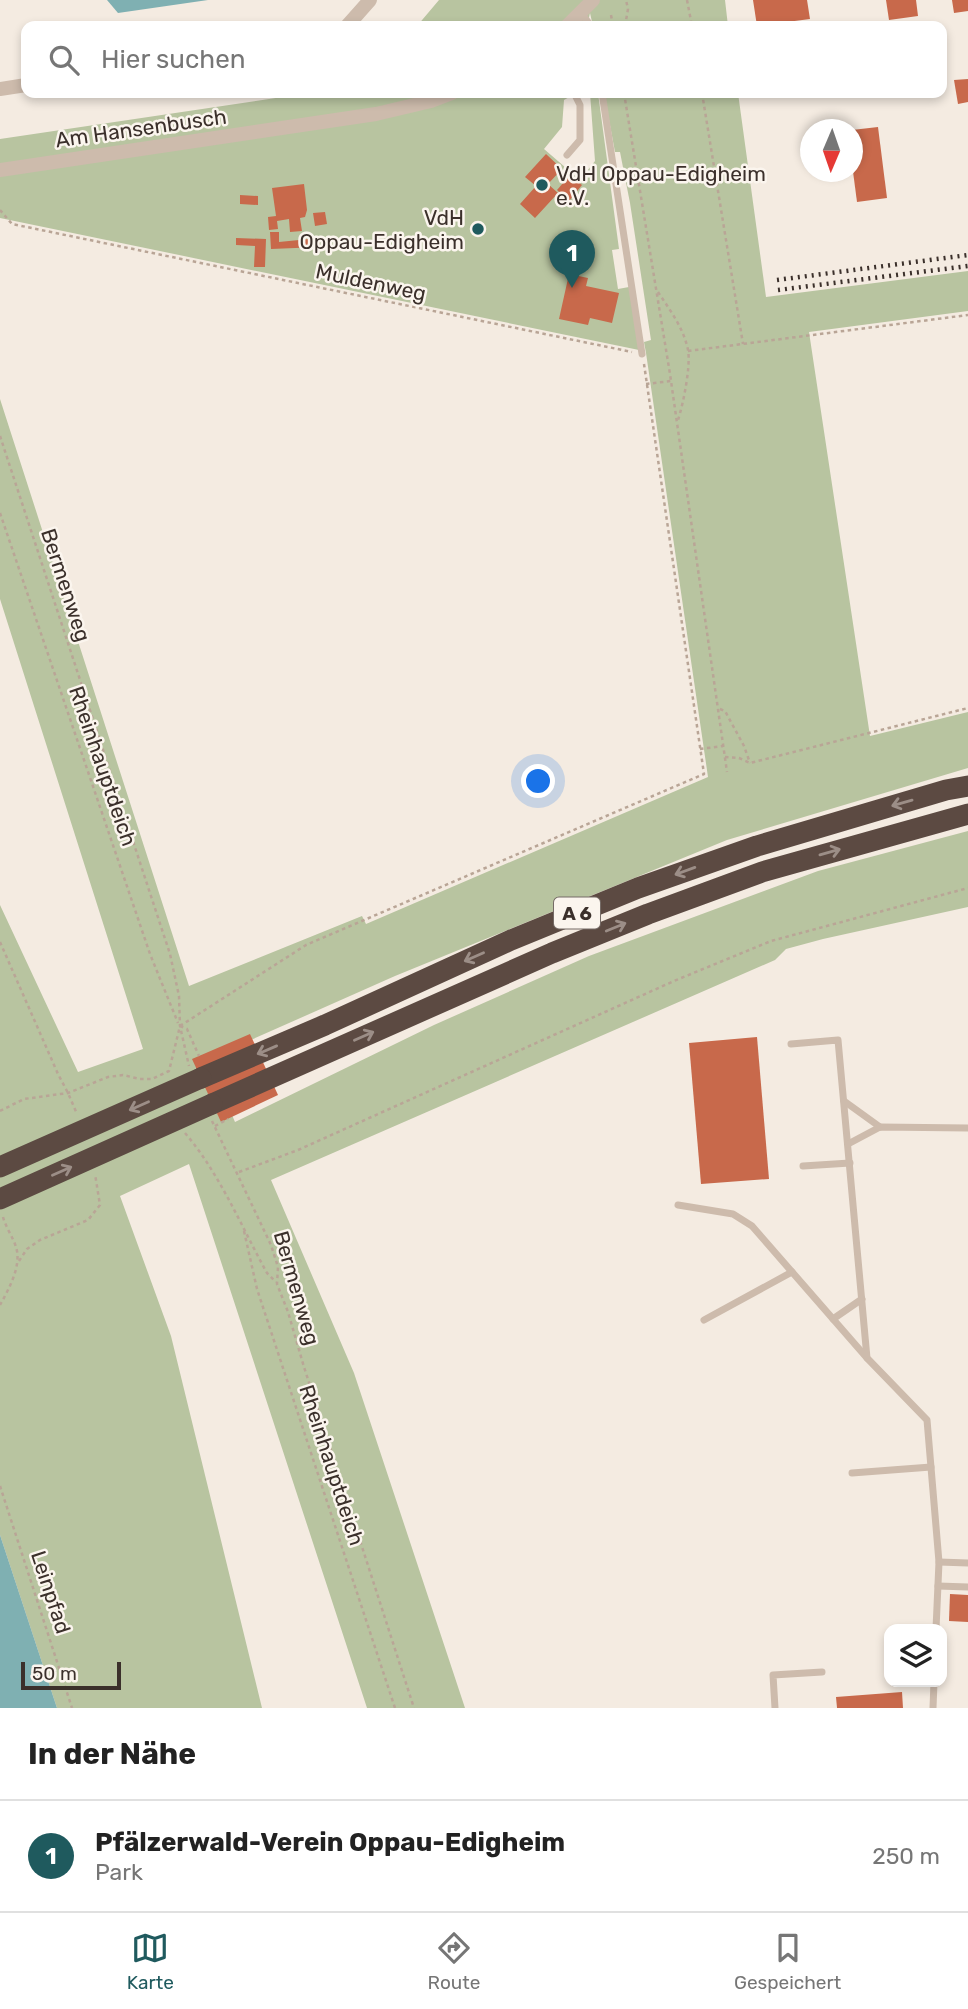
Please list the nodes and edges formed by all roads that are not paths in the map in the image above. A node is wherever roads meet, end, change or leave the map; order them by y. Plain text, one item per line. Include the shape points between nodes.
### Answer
1 (370, 0) edge
2 (593, 0) edge
3 (581, 13) junction
4 (351, 21) edge
5 (572, 21) edge
6 (587, 21) edge
7 (21, 86) edge
8 (0, 89) edge
9 (439, 98) edge
10 (576, 98) edge
11 (603, 98) edge
12 (567, 155) dead end
13 (0, 170) edge
14 (642, 354) road end
15 (968, 786) edge
16 (968, 814) edge
17 (791, 1044) dead end
18 (844, 1101) junction
19 (880, 1127) junction
20 (968, 1128) edge
21 (848, 1144) junction
22 (850, 1163) junction
23 (803, 1166) dead end
24 (0, 1167) edge
25 (678, 1205) dead end
26 (1, 1206) edge
27 (792, 1272) junction
28 (862, 1299) junction
29 (833, 1319) junction
30 (704, 1320) dead end
31 (867, 1358) junction
32 (930, 1467) junction
33 (852, 1473) dead end
34 (939, 1562) junction
35 (968, 1563) edge
36 (938, 1586) junction
37 (968, 1587) edge
38 (936, 1624) edge
39 (822, 1672) dead end
40 (934, 1687) edge
41 (775, 1708) edge
42 (933, 1708) edge

1 - 4 street
2 - 3 street
3 - 5 street
3 - 6 lane
7 - 8 street
9 - 13 street, Am Hansenbusch via 376,114
10 - 12 lane via 580,140
11 - 14 lane
15 -> 24 highway, A 6, bridge via 757,846 638,888
26 -> 16 highway, A 6, bridge via 213,1118 552,953 648,914 762,872
17 - 18 lane via 838,1040
18 - 19 lane
18 - 21 lane
19 - 20 lane
19 - 21 lane
21 - 22 lane
22 - 23 lane
22 - 28 lane
25 - 27 lane via 733,1214 752,1226
27 - 29 lane
27 - 30 lane
28 - 29 lane
28 - 31 lane
29 - 31 lane
31 - 32 lane via 927,1420
32 - 33 lane
32 - 34 lane
34 - 35 lane
34 - 36 lane
36 - 37 lane
36 - 38 lane
39 - 41 lane via 773,1675
40 - 42 lane

